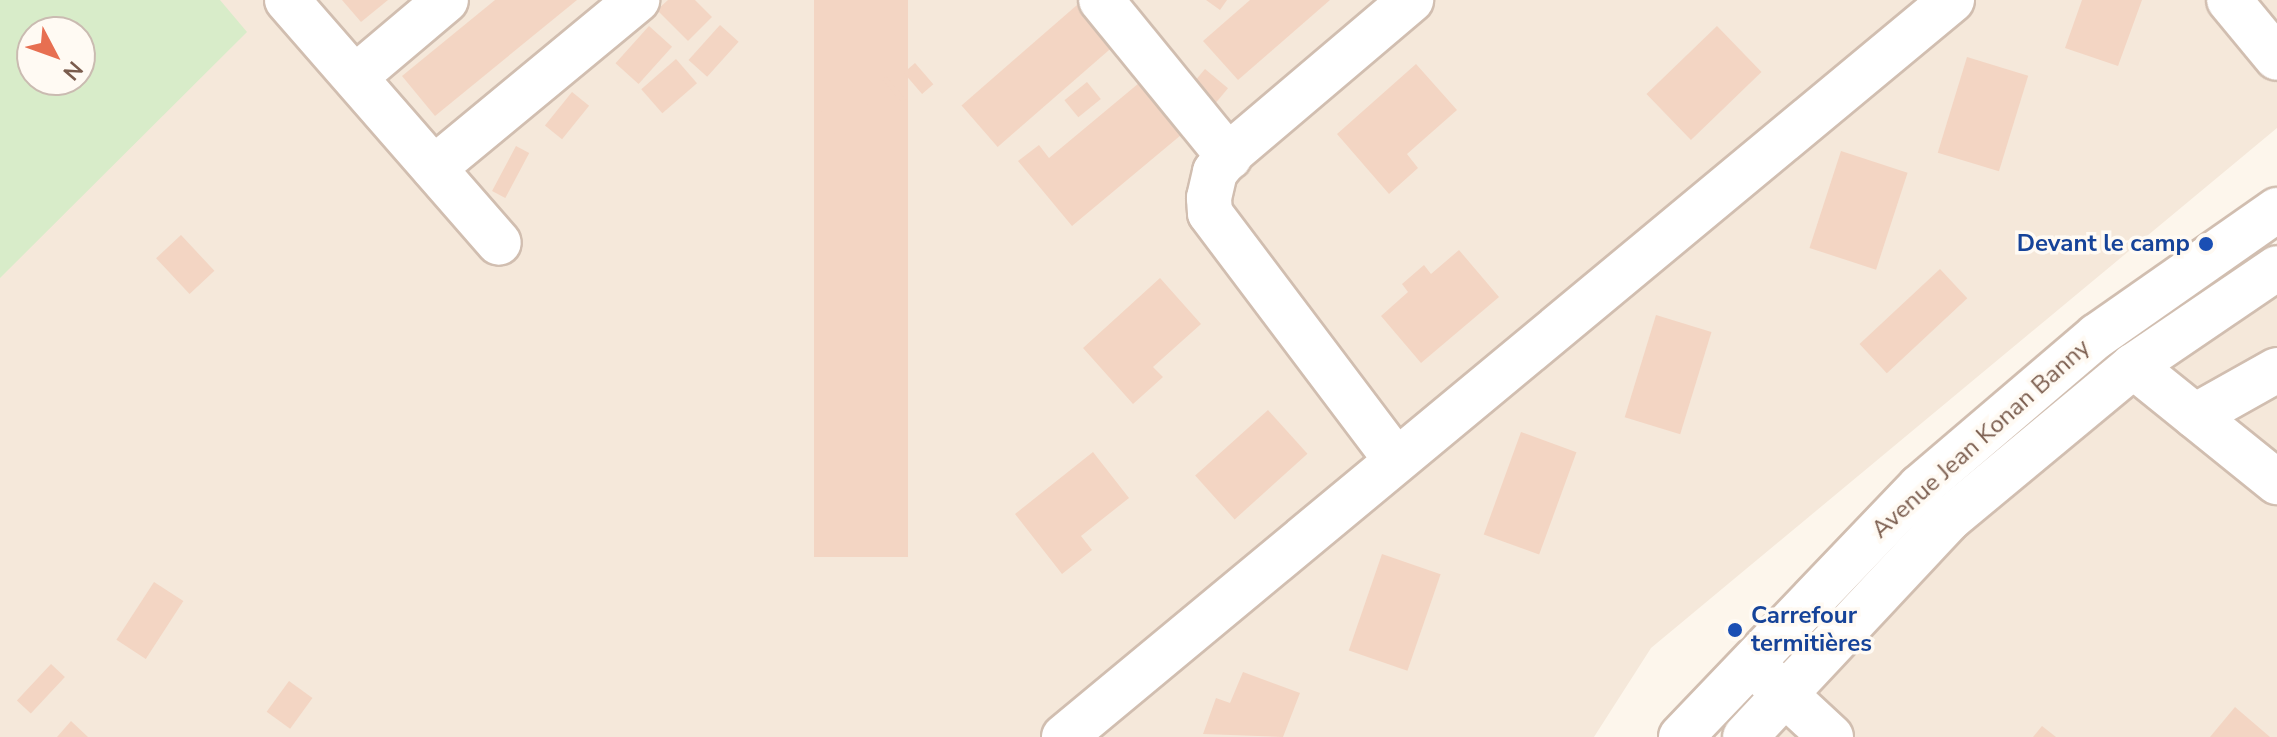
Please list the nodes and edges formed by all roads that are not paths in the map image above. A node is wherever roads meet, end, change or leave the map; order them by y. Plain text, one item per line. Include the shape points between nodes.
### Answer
1 (287, 0) edge
2 (446, 0) edge
3 (1101, 0) edge
4 (1411, 0) edge
5 (1952, 0) edge
6 (2229, 0) edge
7 (634, 1) edge
8 (2277, 58) edge
9 (355, 77) junction
10 (1229, 157) junction
11 (434, 168) junction
12 (2277, 210) edge
13 (499, 243) dead end
14 (2277, 268) edge
15 (2133, 366) junction
16 (2277, 370) edge
17 (2195, 416) junction
18 (1396, 460) junction
19 (2277, 482) edge
20 (1749, 660) junction
21 (1783, 693) junction
22 (1064, 737) edge
23 (1681, 737) edge
24 (1745, 737) edge
25 (1831, 737) edge

1 - 9 street
2 - 9 street
3 - 10 street
4 - 10 street
5 - 18 street
6 - 8 street
7 - 11 street
9 - 11 street
10 - 18 street via 1210,185 1210,213
11 - 13 street
12 - 20 street, Avenue Jean Konan Banny via 2097,336 1944,466
14 - 15 street, Avenue Jean Konan Banny
15 - 17 street
15 - 21 street, Avenue Jean Konan Banny via 1949,519
16 - 17 street
17 - 19 street
18 - 22 street
20 - 21 street
20 - 23 street, Avenue Jean Konan Banny
21 - 24 street, Avenue Jean Konan Banny
21 - 25 street

